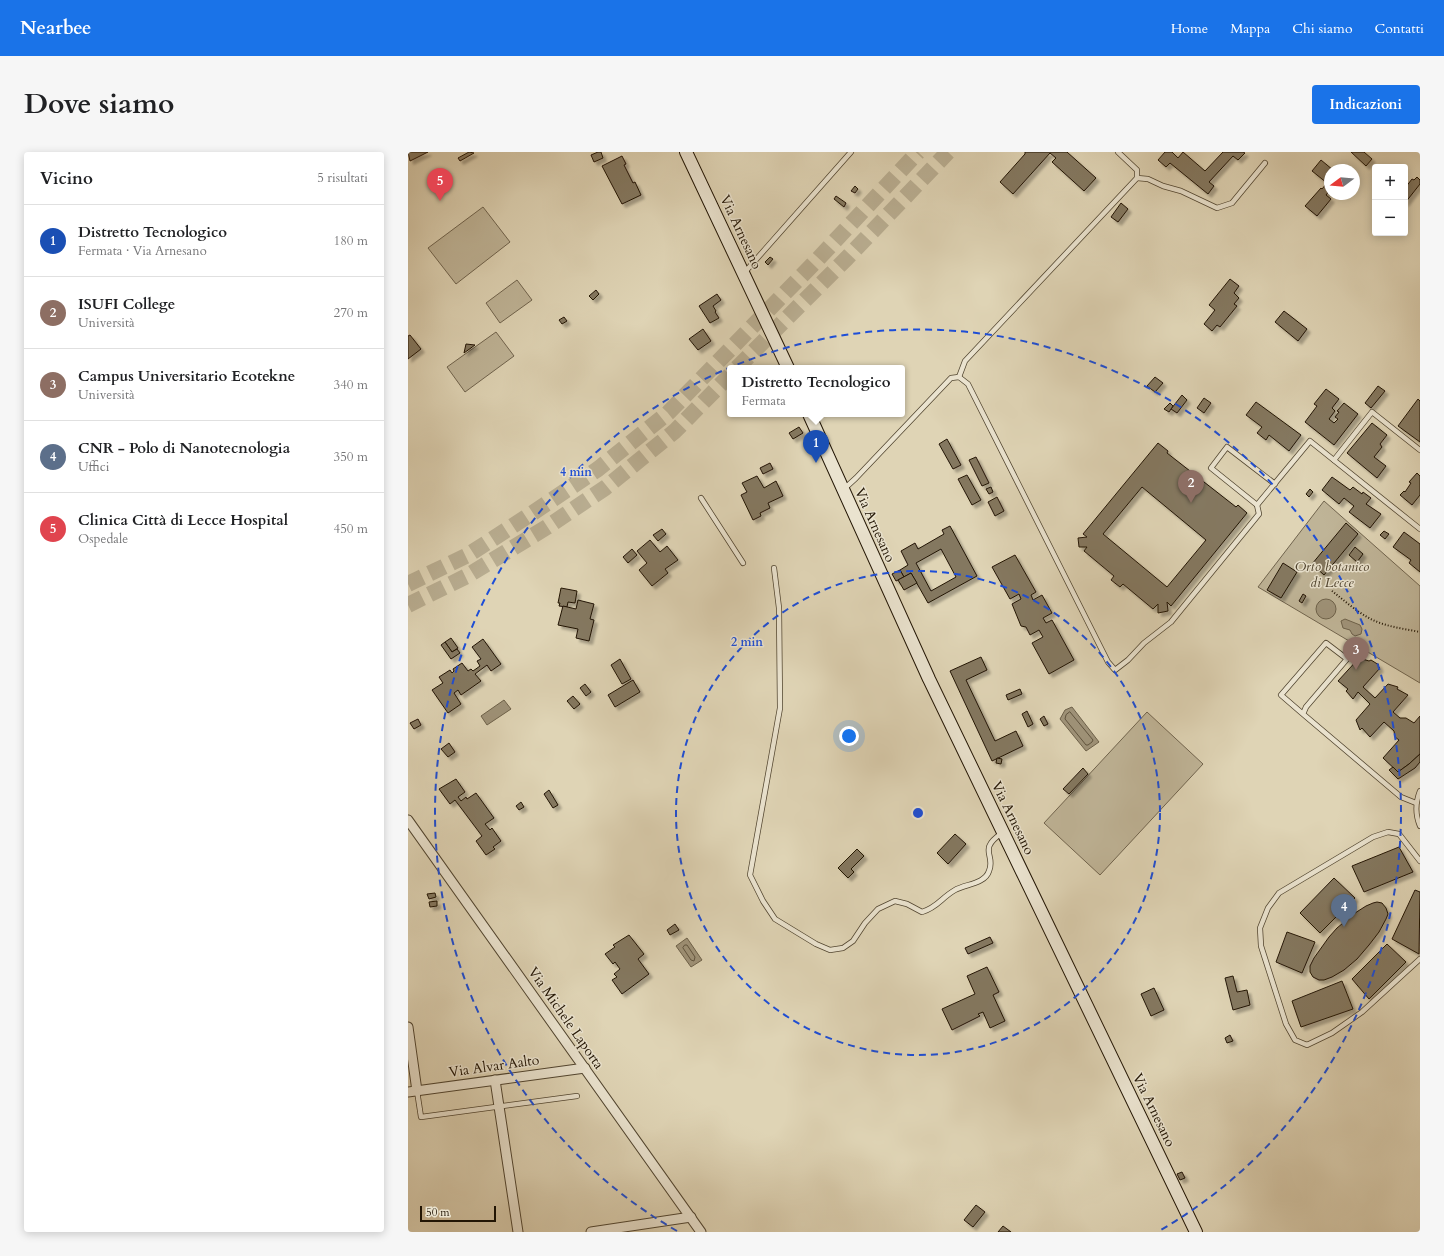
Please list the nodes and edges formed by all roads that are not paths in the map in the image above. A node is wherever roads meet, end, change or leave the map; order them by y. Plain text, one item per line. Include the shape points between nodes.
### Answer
1 (686, 152) edge
2 (851, 152) edge
3 (1118, 152) edge
4 (1265, 163) dead end
5 (1137, 178) junction
6 (744, 273) junction
7 (787, 365) edge
8 (959, 377) junction
9 (809, 417) edge
10 (1420, 450) edge
11 (1334, 460) junction
12 (1275, 484) junction
13 (843, 490) junction
14 (701, 498) dead end
15 (1257, 505) junction
16 (1420, 529) edge
17 (743, 563) dead end
18 (774, 568) dead end
19 (1303, 714) junction
20 (1420, 792) edge
21 (1416, 802) junction
22 (408, 820) edge
23 (1420, 826) edge
24 (1003, 833) junction
25 (1420, 861) edge
26 (1420, 959) edge
27 (408, 1027) edge
28 (585, 1068) junction
29 (495, 1080) junction
30 (412, 1092) edge
31 (577, 1096) dead end
32 (499, 1107) junction
33 (691, 1217) junction
34 (518, 1232) edge
35 (591, 1232) edge
36 (701, 1232) edge
37 (1196, 1232) edge

1 - 6 main road, Via Arnesano
2 - 6 lane
3 - 5 lane via 1137,170
4 - 5 lane via 1232,203 1217,208 1181,191 1148,179
5 - 8 lane via 965,361
6 - 7 main road, Via Arnesano
8 - 13 lane via 951,378
8 - 15 lane via 968,384 1108,662 1115,670 1171,622 1259,514
9 - 13 main road, Via Arnesano
10 - 11 lane via 1372,412
11 - 12 lane via 1310,441
11 - 16 lane
12 - 15 lane
12 - 15 lane via 1227,447 1211,468
13 - 24 main road, Via Arnesano
14 - 17 lane
18 - 24 lane via 779,608 780,708 750,875 775,919 830,950 843,948 853,941 878,909 895,901 922,912 932,909 956,889 983,879 989,872 989,845
19 - 19 lane via 1281,695 1326,643 1347,659 1306,707
19 - 21 lane via 1401,797
20 - 21 lane
21 - 23 lane via 1416,815
22 - 28 street, Via Michele Laporta
24 - 37 main road, Via Arnesano
25 - 26 lane via 1399,834 1388,832 1373,836 1279,893 1268,908 1260,928 1261,946 1286,1024 1295,1040 1307,1045 1332,1033 1362,1012
27 - 30 street
28 - 29 street, Via Alvar Aalto
28 - 33 street, Via Michele Laporta
29 - 30 street, Via Alvar Aalto
29 - 32 street
30 - 32 lane via 420,1117
31 - 32 lane
32 - 34 street
33 - 35 street
33 - 36 street, Via Michele Laporta

